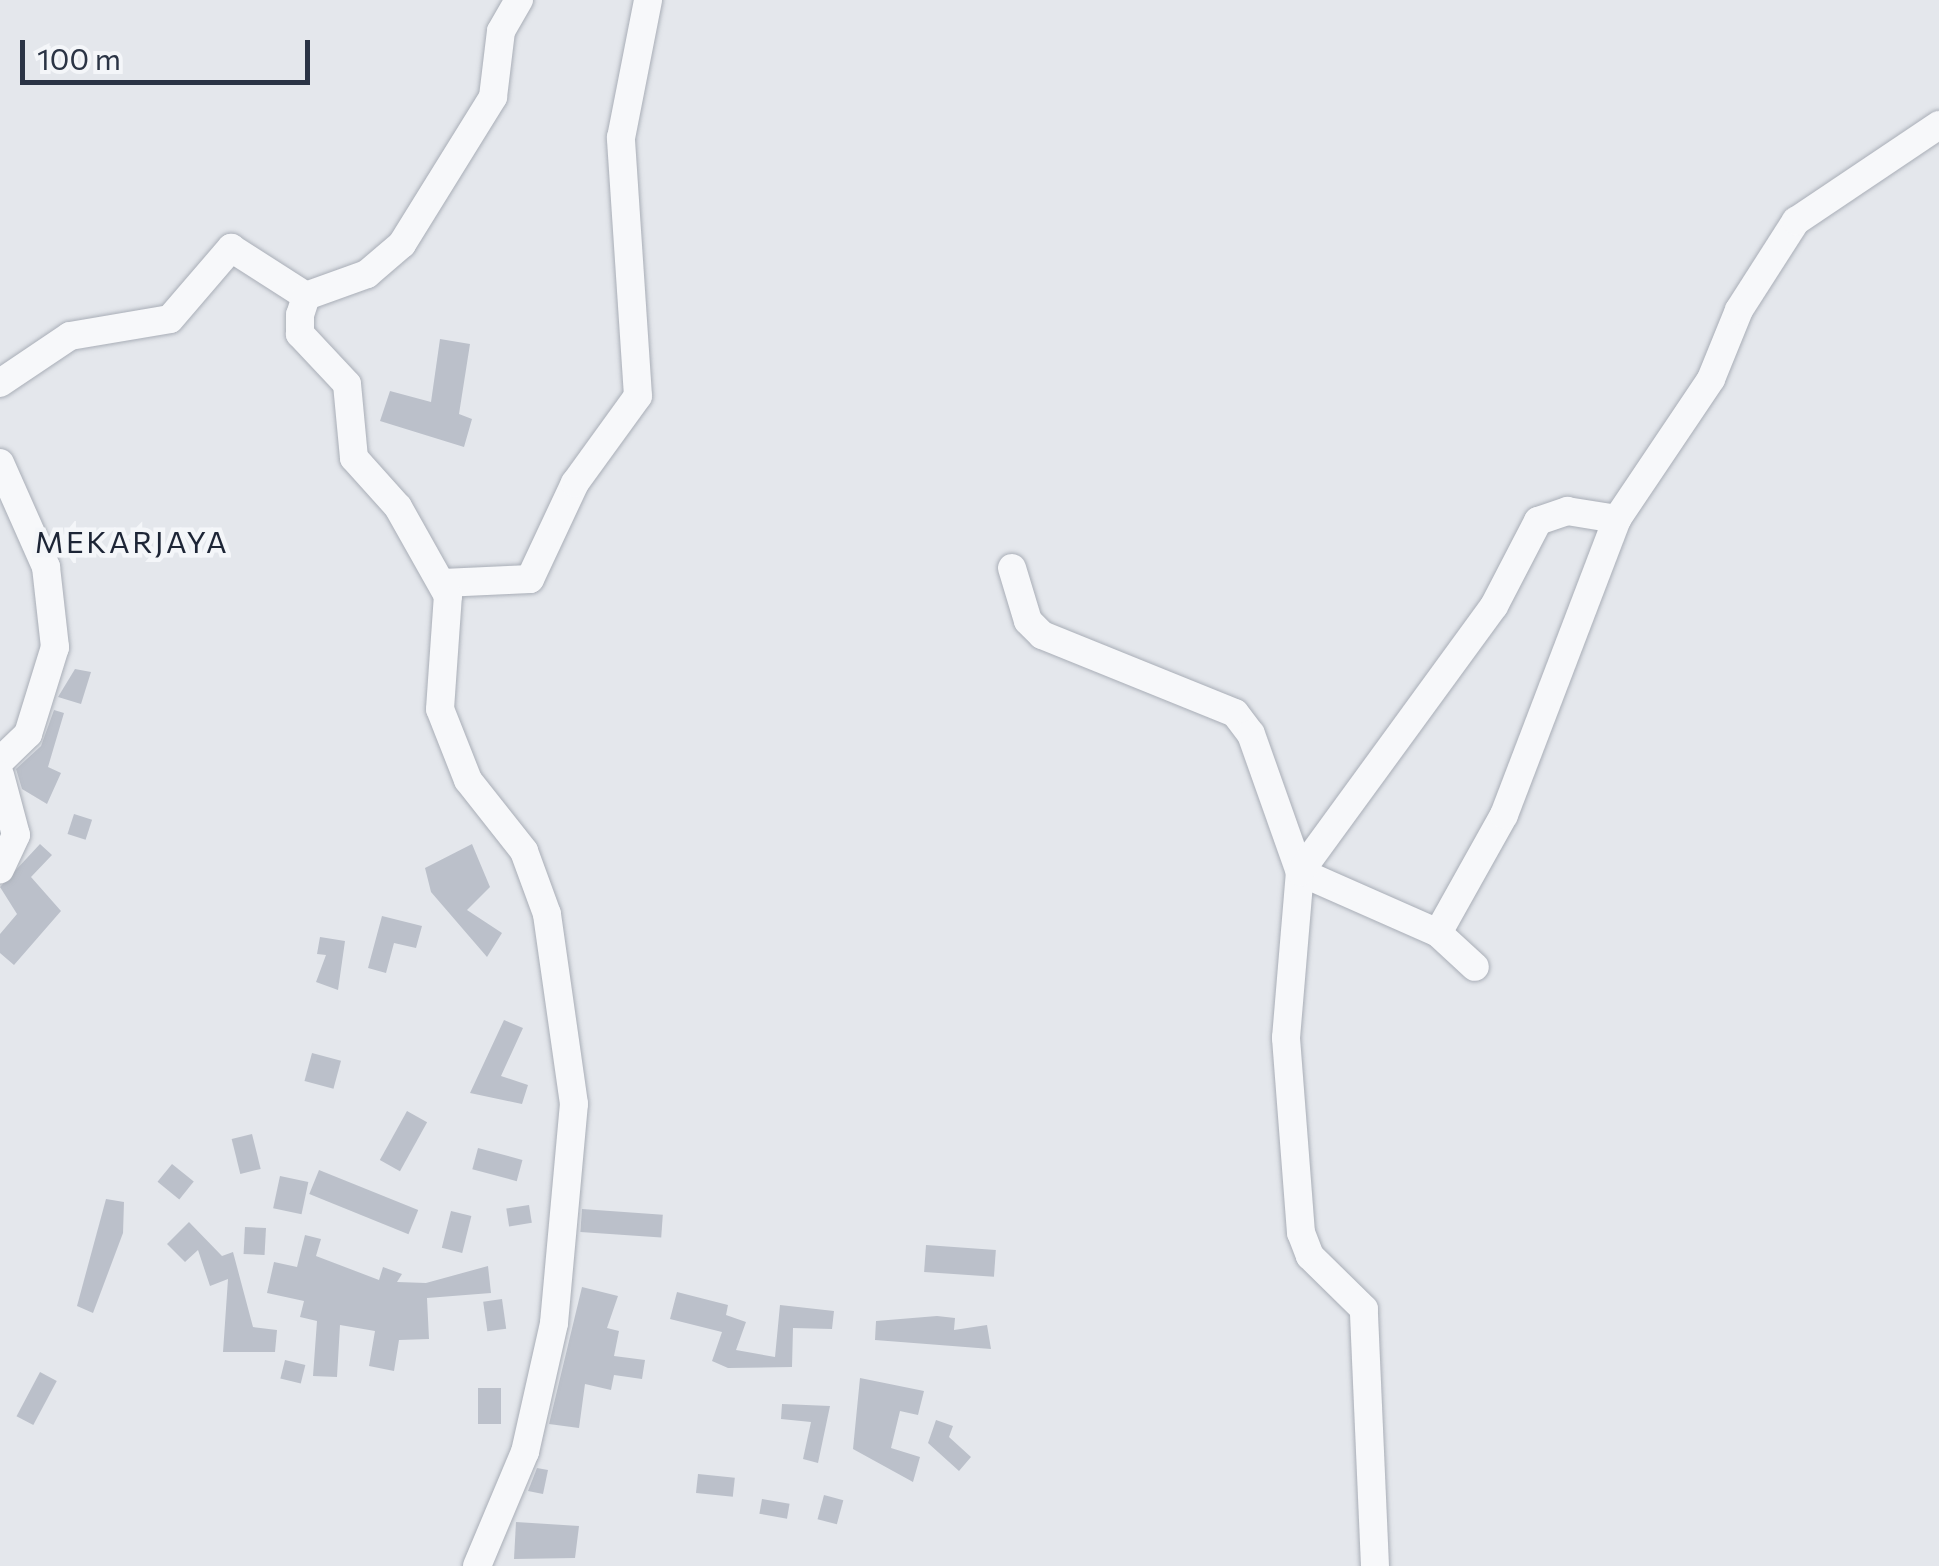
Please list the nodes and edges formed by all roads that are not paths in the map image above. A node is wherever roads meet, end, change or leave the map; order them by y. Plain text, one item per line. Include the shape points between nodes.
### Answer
1 (519, 0) edge
2 (648, 0) edge
3 (1939, 125) edge
4 (306, 296) junction
5 (0, 382) edge
6 (0, 463) edge
7 (1617, 519) junction
8 (1012, 568) dead end
9 (443, 584) junction
10 (0, 761) edge
11 (0, 775) edge
12 (0, 870) edge
13 (1300, 872) junction
14 (1438, 933) junction
15 (1475, 967) dead end
16 (476, 1566) edge
17 (1375, 1566) edge

1 - 4 street via 502,31 493,97 402,244 367,274
2 - 9 street via 621,138 638,396 574,483 530,579
3 - 7 street via 1796,221 1739,310 1710,379
4 - 5 street via 231,248 170,318 70,336
4 - 9 street via 300,334 347,384 354,458 398,507
6 - 10 street via 46,567 55,648 28,734
7 - 13 street via 1567,511 1538,521 1494,606
7 - 14 street via 1504,815
8 - 13 street via 1028,622 1042,635 1235,714 1252,734
9 - 16 street via 452,612 440,709 468,780 524,851 548,914 574,1104 554,1322 525,1452
11 - 12 street via 16,835
13 - 14 street
13 - 17 street via 1286,1038 1301,1233 1310,1256 1364,1309
14 - 15 street

